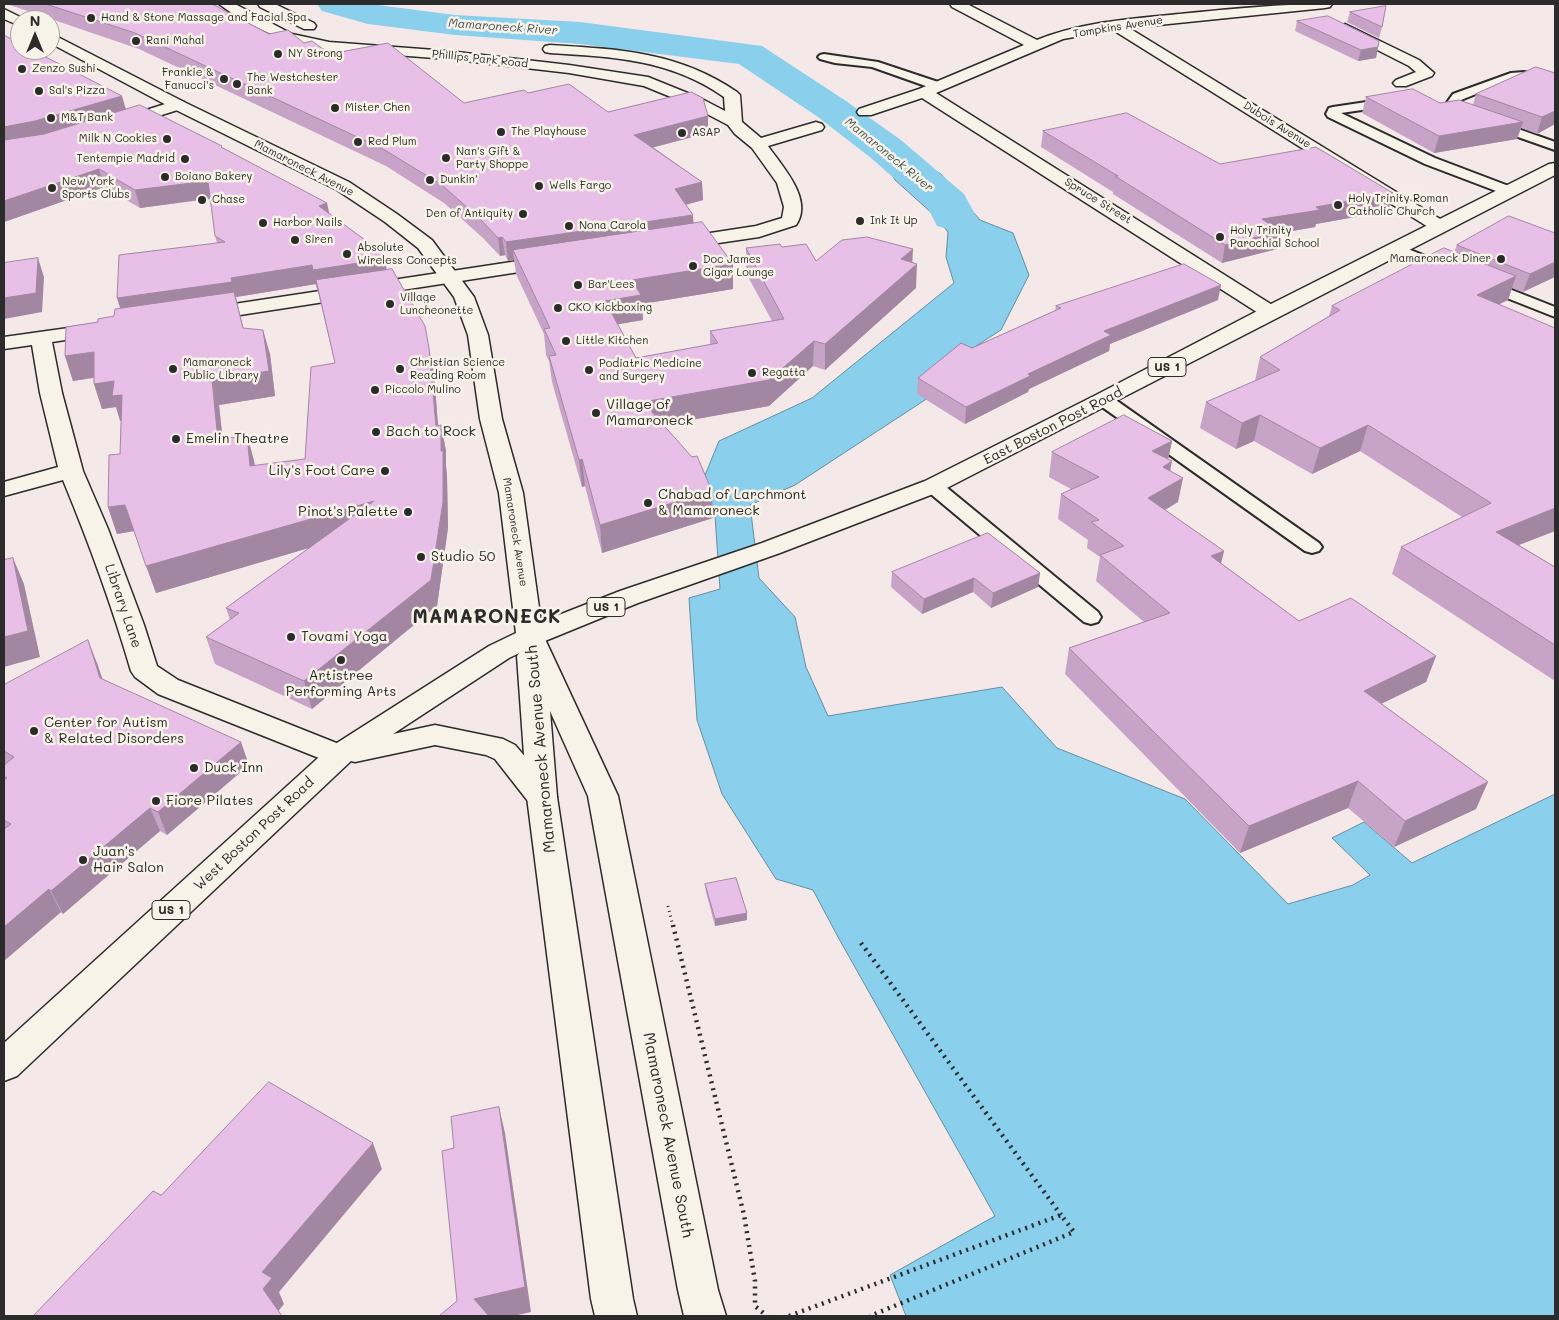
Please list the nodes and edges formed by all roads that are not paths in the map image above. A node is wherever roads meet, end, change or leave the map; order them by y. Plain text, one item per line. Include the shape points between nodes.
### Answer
1 (226, 4) edge
2 (265, 4) edge
3 (957, 4) edge
4 (1325, 4) edge
5 (1301, 6) junction
6 (1115, 25) junction
7 (60, 42) edge
8 (489, 45) dead end
9 (1037, 46) junction
10 (534, 48) dead end
11 (824, 58) dead end
12 (1401, 83) dead end
13 (1555, 86) edge
14 (930, 89) junction
15 (1393, 102) edge
16 (178, 105) junction
17 (865, 112) dead end
18 (734, 122) junction
19 (106, 127) edge
20 (816, 127) dead end
21 (758, 144) junction
22 (1555, 146) edge
23 (1555, 168) edge
24 (1509, 192) junction
25 (1439, 226) junction
26 (657, 247) edge
27 (1398, 250) junction
28 (572, 259) edge
29 (448, 278) junction
30 (1270, 312) junction
31 (1555, 312) edge
32 (186, 317) edge
33 (118, 327) edge
34 (41, 338) junction
35 (4, 343) edge
36 (1104, 400) junction
37 (71, 471) junction
38 (933, 486) junction
39 (4, 489) edge
40 (1312, 547) dead end
41 (1091, 617) dead end
42 (530, 637) junction
43 (339, 755) junction
44 (542, 798) junction
45 (4, 1065) edge
46 (616, 1316) edge
47 (705, 1316) edge

1 - 18 street, Phillips Park Road via 288,37 329,46 569,68 648,82
2 - 8 street, Phillips Park Road via 299,23 339,35
3 - 9 street
4 - 5 street, Tompkins Avenue
5 - 6 street, Tompkins Avenue
5 - 12 street via 1414,63 1427,73
6 - 9 street, Tompkins Avenue via 1059,36
6 - 25 street, Dubois Avenue
7 - 16 street, Mamaroneck Avenue
9 - 14 street, Tompkins Avenue
10 - 18 street, Phillips Park Road via 622,55 677,66 720,85 732,95
11 - 14 lane via 874,64
13 - 22 lane via 1515,75 1457,97 1452,104 1454,110
14 - 17 street, Tompkins Avenue
14 - 30 street, Spruce Street
15 - 24 lane via 1333,111 1332,114 1430,161
16 - 19 street
16 - 29 street, Mamaroneck Avenue via 343,186 425,244
18 - 21 street, Phillips Park Road
20 - 21 street
21 - 26 street, Phillips Park Road via 786,183 793,207 790,221 760,231
23 - 24 street, East Boston Post Road / US 1
24 - 25 street, East Boston Post Road / US 1
25 - 27 street, East Boston Post Road / US 1
27 - 30 street, East Boston Post Road / US 1
27 - 31 lane
28 - 29 street
29 - 32 street
29 - 42 street, Mamaroneck Avenue via 464,297 478,336 492,419 511,494
30 - 36 street, East Boston Post Road / US 1
33 - 34 street
34 - 35 street
34 - 37 street, Library Lane
36 - 38 street, East Boston Post Road / US 1
36 - 40 lane
37 - 39 street
37 - 43 street, Library Lane via 96,529 145,671 168,687
38 - 41 lane
38 - 42 street, East Boston Post Road / US 1
42 - 43 street, West Boston Post Road / US 1 via 499,652
42 - 44 street, Mamaroneck Avenue South
42 - 47 street, Mamaroneck Avenue South via 603,796
43 - 44 street via 435,735 493,746 512,760
43 - 45 street, West Boston Post Road / US 1
44 - 46 street, Mamaroneck Avenue South

